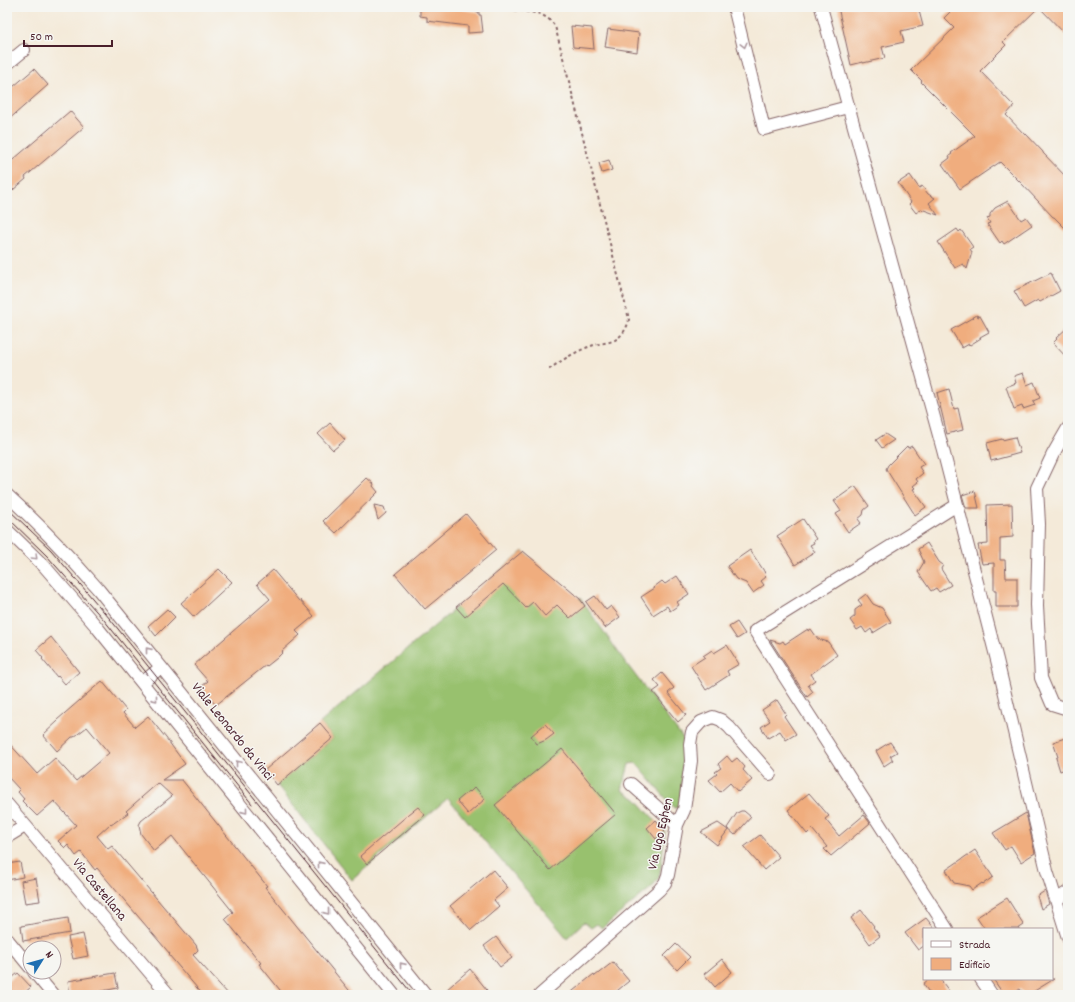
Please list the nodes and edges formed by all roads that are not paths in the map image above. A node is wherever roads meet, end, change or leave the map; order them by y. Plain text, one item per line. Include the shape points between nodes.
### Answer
1 (734, 7) edge
2 (821, 7) edge
3 (24, 50) dead end
4 (7, 64) edge
5 (848, 107) junction
6 (1068, 428) edge
7 (7, 495) edge
8 (957, 505) junction
9 (7, 530) edge
10 (161, 667) junction
11 (142, 682) junction
12 (1068, 709) edge
13 (770, 774) dead end
14 (631, 784) dead end
15 (7, 804) edge
16 (677, 825) junction
17 (25, 826) junction
18 (7, 837) edge
19 (1068, 892) edge
20 (1056, 900) junction
21 (946, 928) edge
22 (1068, 938) edge
23 (7, 939) edge
24 (22, 957) edge
25 (41, 980) edge
26 (982, 980) edge
27 (53, 995) edge
28 (169, 995) edge
29 (394, 995) edge
30 (426, 995) edge
31 (540, 995) edge
32 (992, 995) edge

1 -> 5 street via 764,129
2 - 5 street
3 - 4 street
5 - 8 street
6 - 12 street via 1037,488 1039,524 1036,605 1041,678 1052,704
10 -> 7 street, Viale Leonardo da Vinci via 69,556
8 - 20 street
8 - 21 street via 755,631
9 -> 11 street via 50,572
10 - 11 street
30 -> 10 street, Viale Leonardo da Vinci
11 -> 29 street
13 - 16 street, Via Ugo Eghen via 721,720 713,718 701,722 692,732 684,810
14 - 16 street
15 - 17 street, Via Castellana
16 - 31 street, Via Ugo Eghen via 665,883
17 - 18 street
17 - 28 street, Via Castellana
19 - 20 street
20 - 22 street
23 - 24 street
25 - 27 street
26 - 32 street

